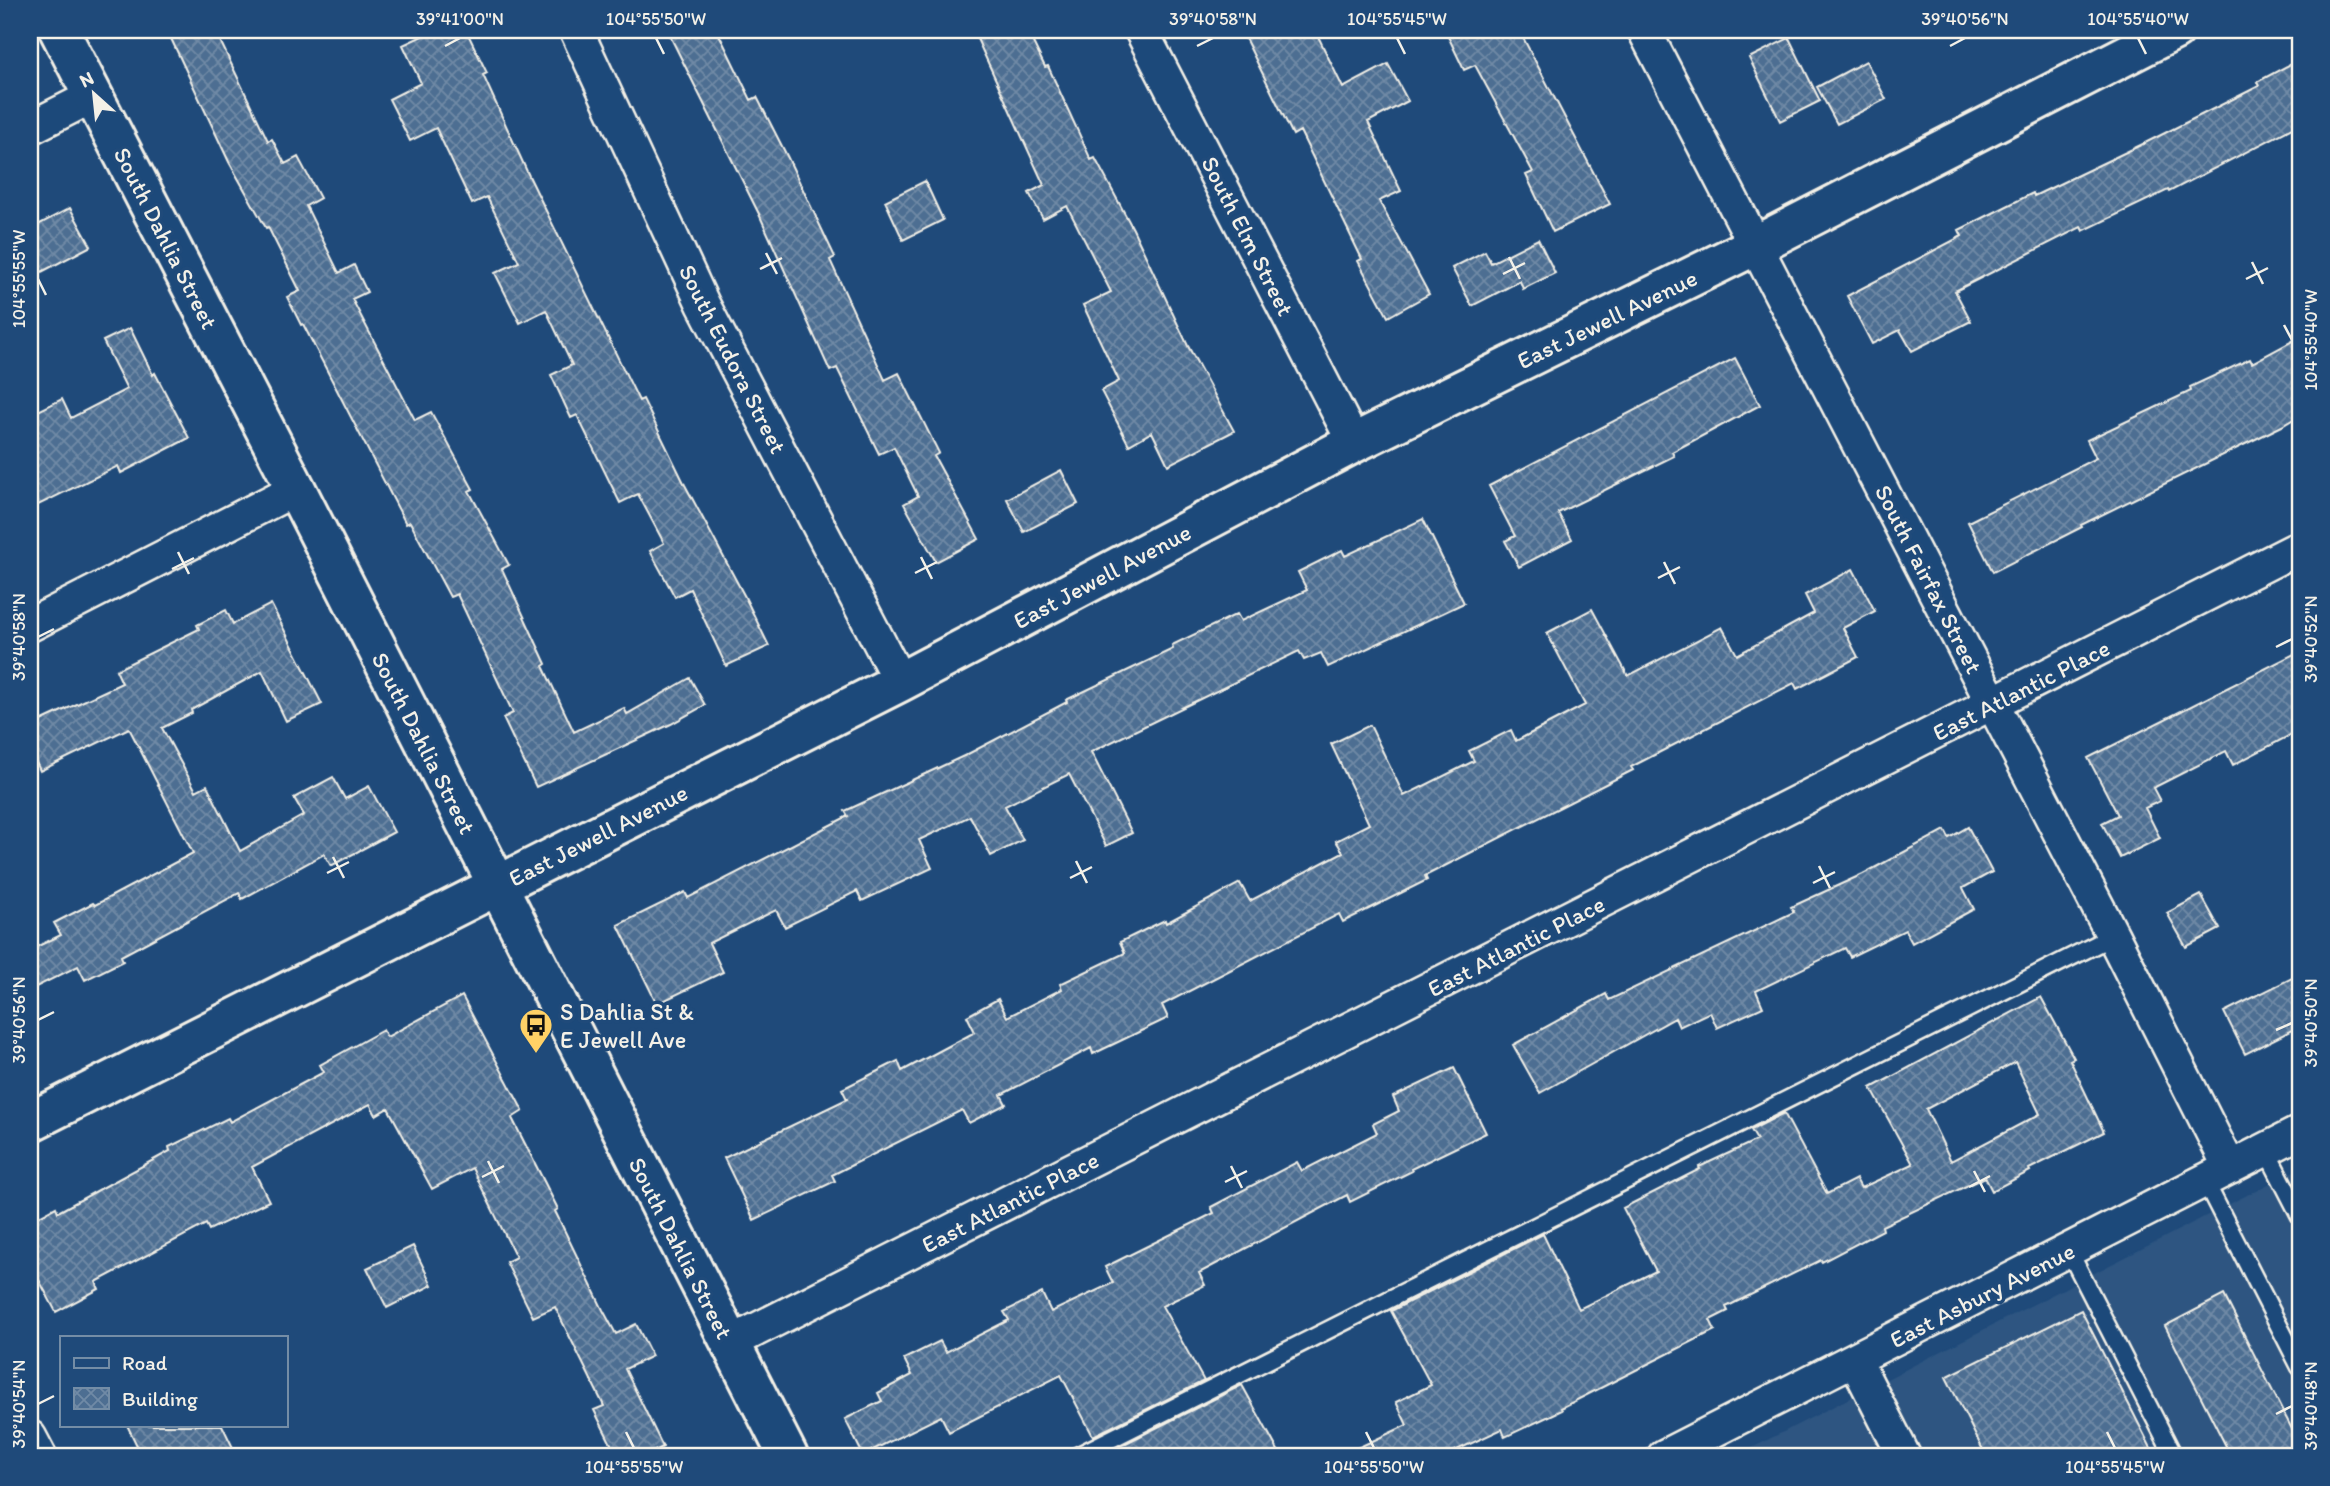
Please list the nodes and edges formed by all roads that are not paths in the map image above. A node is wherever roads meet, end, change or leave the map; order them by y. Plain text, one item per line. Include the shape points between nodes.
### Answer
1 (59, 30) edge
2 (576, 30) edge
3 (1141, 30) edge
4 (1644, 30) edge
5 (2175, 30) edge
6 (2127, 40) edge
7 (93, 96) junction
8 (30, 128) edge
9 (1756, 245) junction
10 (1354, 443) junction
11 (296, 489) junction
12 (2300, 547) edge
13 (30, 625) edge
14 (900, 682) junction
15 (1994, 704) junction
16 (496, 886) junction
17 (2113, 936) junction
18 (30, 1122) edge
19 (2300, 1132) edge
20 (2266, 1150) junction
21 (2217, 1175) junction
22 (2300, 1216) edge
23 (2069, 1251) junction
24 (730, 1343) junction
25 (1855, 1360) junction
26 (2300, 1367) edge
27 (30, 1437) edge
28 (1897, 1454) edge
29 (40, 1456) edge
30 (788, 1456) edge
31 (1077, 1456) edge
32 (1664, 1456) edge
33 (2174, 1456) edge

1 - 7 street, South Dahlia Street
2 - 14 street, South Eudora Street via 703,304
3 - 10 street, South Elm Street
4 - 9 street, South Fairfax Street
5 - 6 street, East Jewell Avenue
6 - 9 street, East Jewell Avenue
7 - 8 street
7 - 11 street, South Dahlia Street
9 - 10 street, East Jewell Avenue
9 - 15 street, South Fairfax Street
10 - 14 street, East Jewell Avenue
11 - 13 street
11 - 16 street, South Dahlia Street
12 - 15 street, East Atlantic Place
14 - 16 street, East Jewell Avenue
15 - 17 street, South Fairfax Street
15 - 24 street, East Atlantic Place
16 - 18 street, East Jewell Avenue
16 - 24 street, South Dahlia Street
17 - 21 street, South Fairfax Street
17 - 31 lane
19 - 20 street, East Asbury Avenue
20 - 21 street, East Asbury Avenue
20 - 22 lane
21 - 23 street, East Asbury Avenue
21 - 26 lane
23 - 25 street, East Asbury Avenue
23 - 33 lane
24 - 30 street, South Dahlia Street
25 - 28 street
25 - 32 street, East Asbury Avenue
27 - 29 street

